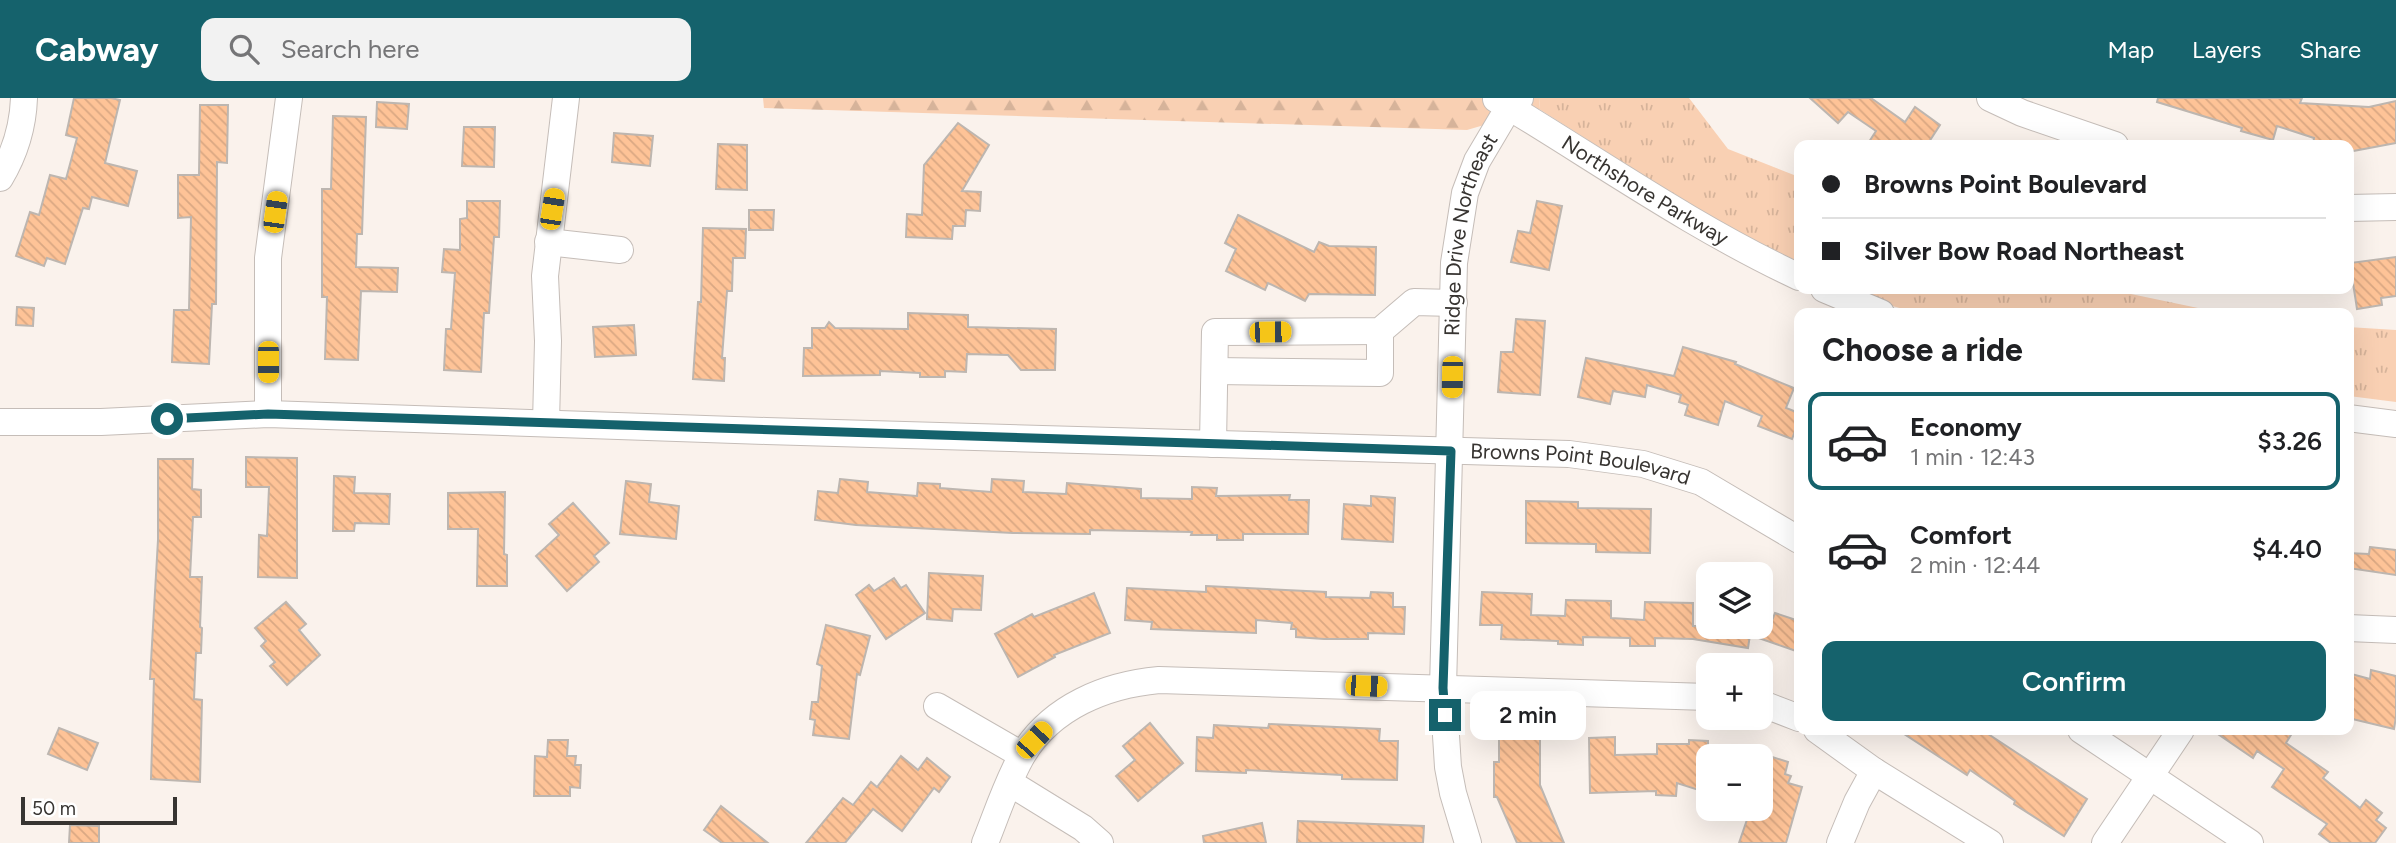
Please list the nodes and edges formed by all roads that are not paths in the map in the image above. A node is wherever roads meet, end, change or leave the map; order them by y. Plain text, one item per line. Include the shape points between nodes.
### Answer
1 (24, 98) edge
2 (289, 98) edge
3 (566, 98) edge
4 (1990, 98) edge
5 (1508, 100) edge
6 (2100, 140) edge
7 (0, 178) edge
8 (2354, 208) edge
9 (2396, 208) edge
10 (548, 242) junction
11 (620, 250) dead end
12 (1794, 274) edge
13 (1837, 294) edge
14 (1454, 303) junction
15 (1869, 308) edge
16 (1380, 331) junction
17 (1215, 371) junction
18 (268, 414) junction
19 (2354, 419) edge
20 (0, 422) edge
21 (545, 423) junction
22 (2396, 424) edge
23 (1213, 444) junction
24 (1451, 451) junction
25 (1794, 537) edge
26 (2354, 628) edge
27 (2396, 630) edge
28 (1443, 688) junction
29 (1696, 697) edge
30 (937, 706) dead end
31 (1773, 708) edge
32 (1794, 716) edge
33 (1824, 735) edge
34 (2089, 735) edge
35 (2178, 735) edge
36 (1022, 755) junction
37 (1874, 771) junction
38 (2151, 776) junction
39 (1010, 783) junction
40 (985, 843) edge
41 (1100, 843) edge
42 (1468, 843) edge
43 (1840, 843) edge
44 (1990, 843) edge
45 (2105, 843) edge
46 (2250, 843) edge

1 - 7 street via 17,143
2 - 18 street via 268,258
3 - 10 street
4 - 6 street
5 - 12 street, Northshore Parkway via 1631,184
5 - 14 street, Ridge Drive Northeast via 1465,192 1454,263
8 - 9 street
10 - 11 street
10 - 21 street
13 - 15 street
14 - 16 street via 1413,302
14 - 24 street, Ridge Drive Northeast
16 - 17 street via 1215,332
16 - 17 street via 1380,373
17 - 23 street
18 - 20 street, Browns Point Boulevard
18 - 21 street, Browns Point Boulevard
19 - 22 street
21 - 23 street, Browns Point Boulevard
23 - 24 street, Browns Point Boulevard
24 - 25 street, Browns Point Boulevard via 1569,454 1643,464 1700,482
24 - 28 street, Ridge Drive Northeast
26 - 27 street
28 - 29 street
28 - 36 street via 1138,682 1108,688 1056,716
28 - 42 street, Ridge Drive Northeast via 1448,767
30 - 36 street
31 - 32 street
33 - 37 street
34 - 38 street
35 - 38 street
36 - 39 street
37 - 43 street
37 - 44 street
38 - 45 street
38 - 46 street
39 - 40 street
39 - 41 street

